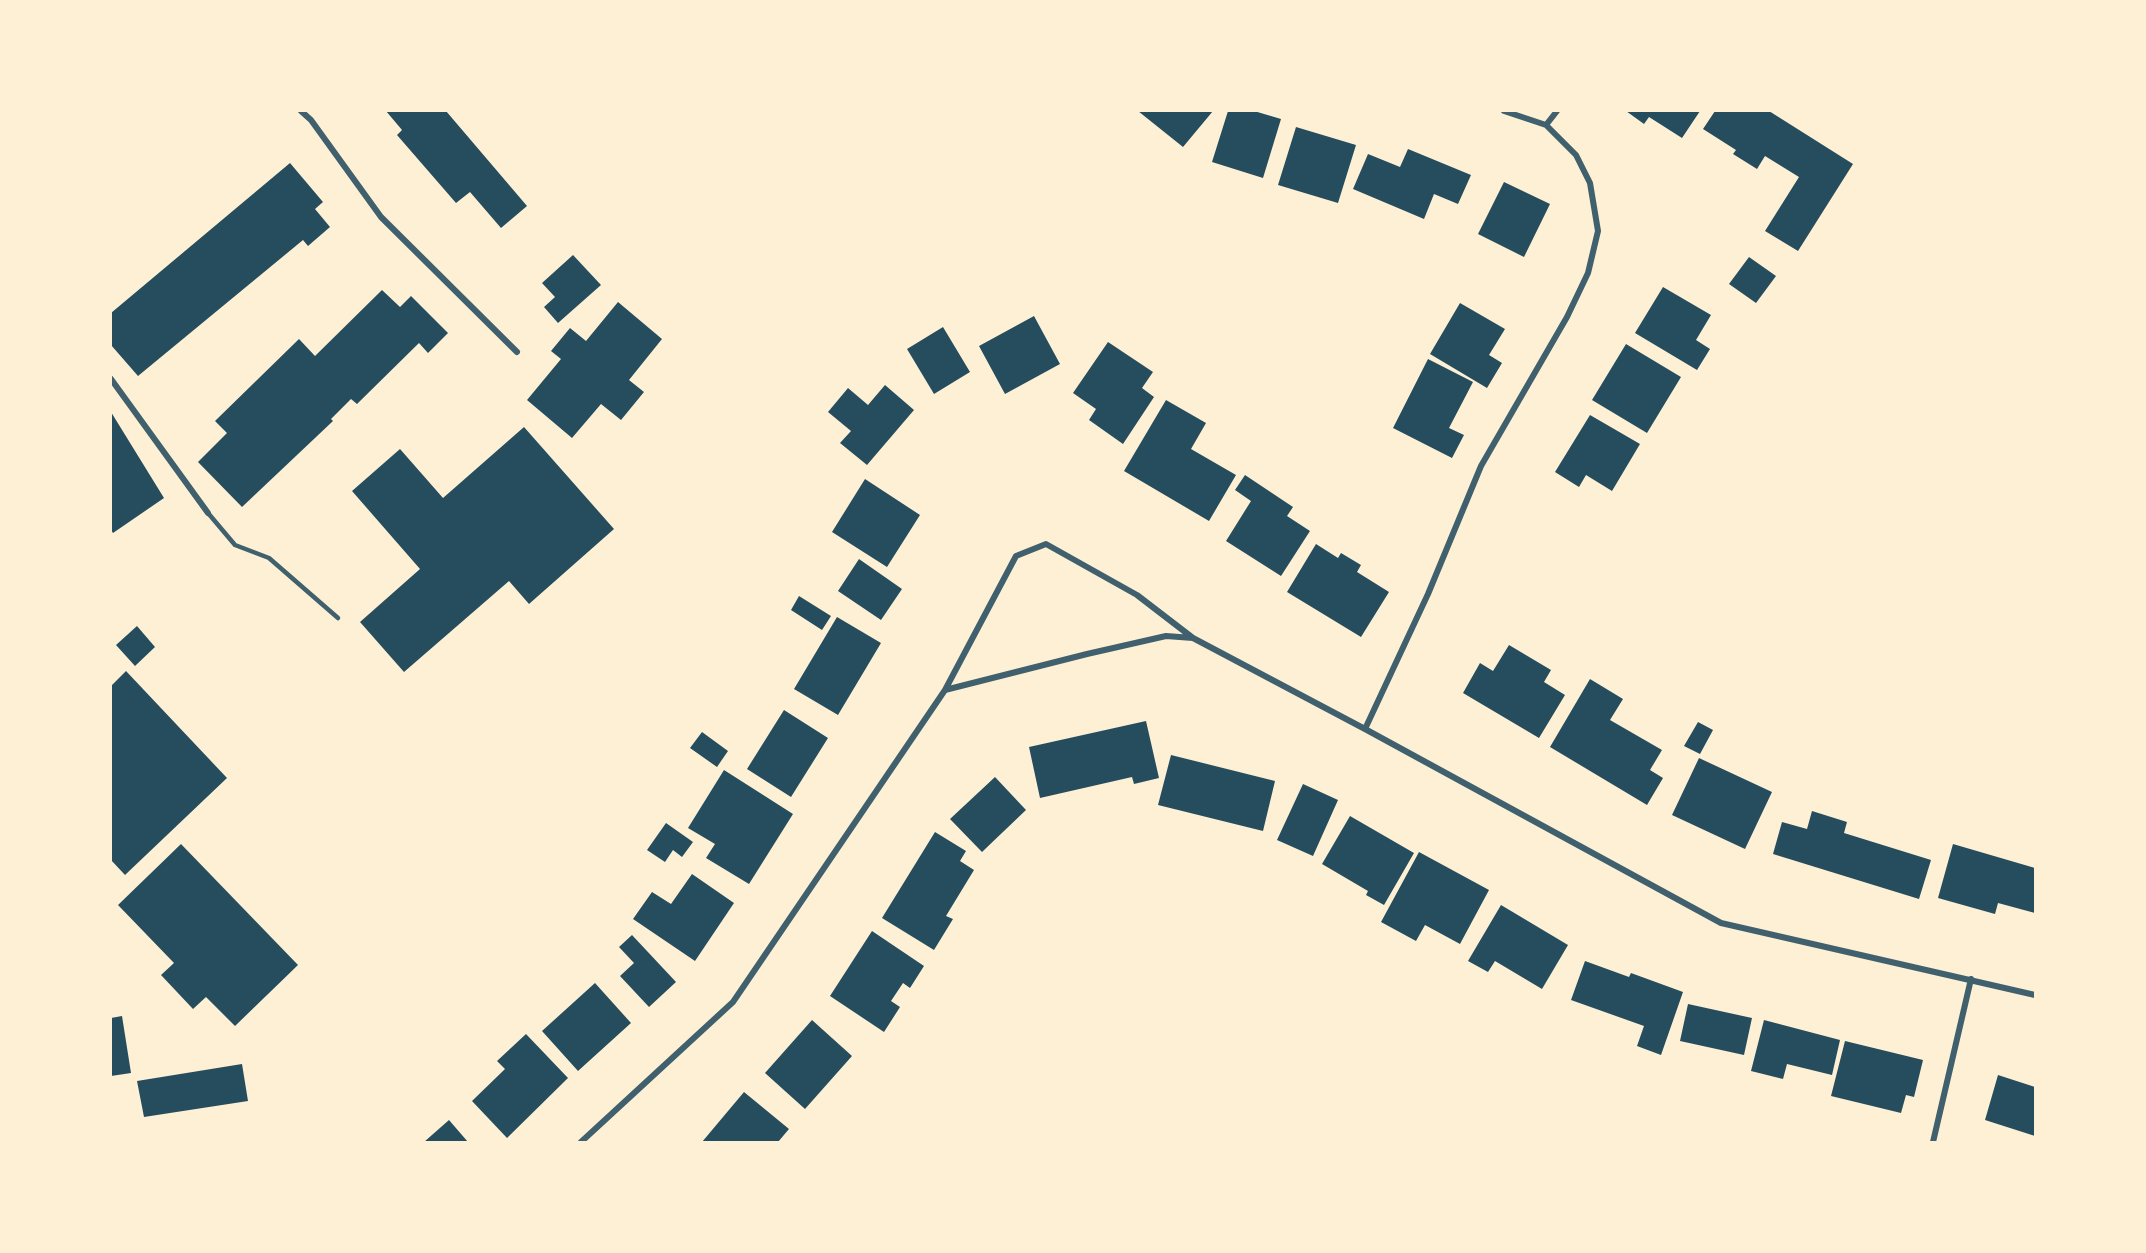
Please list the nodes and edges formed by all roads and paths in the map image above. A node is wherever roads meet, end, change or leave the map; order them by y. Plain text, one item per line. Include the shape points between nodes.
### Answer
1 (302, 111) edge
2 (1504, 111) edge
3 (1557, 111) edge
4 (1546, 125) junction
5 (517, 352) dead end
6 (111, 379) edge
7 (208, 513) joint
8 (338, 618) dead end
9 (1193, 638) junction
10 (945, 690) junction
11 (1365, 729) junction
12 (1971, 979) junction
13 (2035, 995) edge
14 (581, 1142) edge
15 (1933, 1142) edge

1 - 5 street via 381,217
2 - 4 street
3 - 4 street
4 - 11 street via 1576,155 1590,183 1598,231 1588,273 1481,466 1428,594
6 - 7 street
7 - 8 lane via 236,545 268,558
9 - 10 street via 1166,636
9 - 10 street via 1137,595 1046,544 1016,556
9 - 11 street
10 - 14 street via 732,1002
11 - 12 street via 1721,923
12 - 13 street
12 - 15 street

